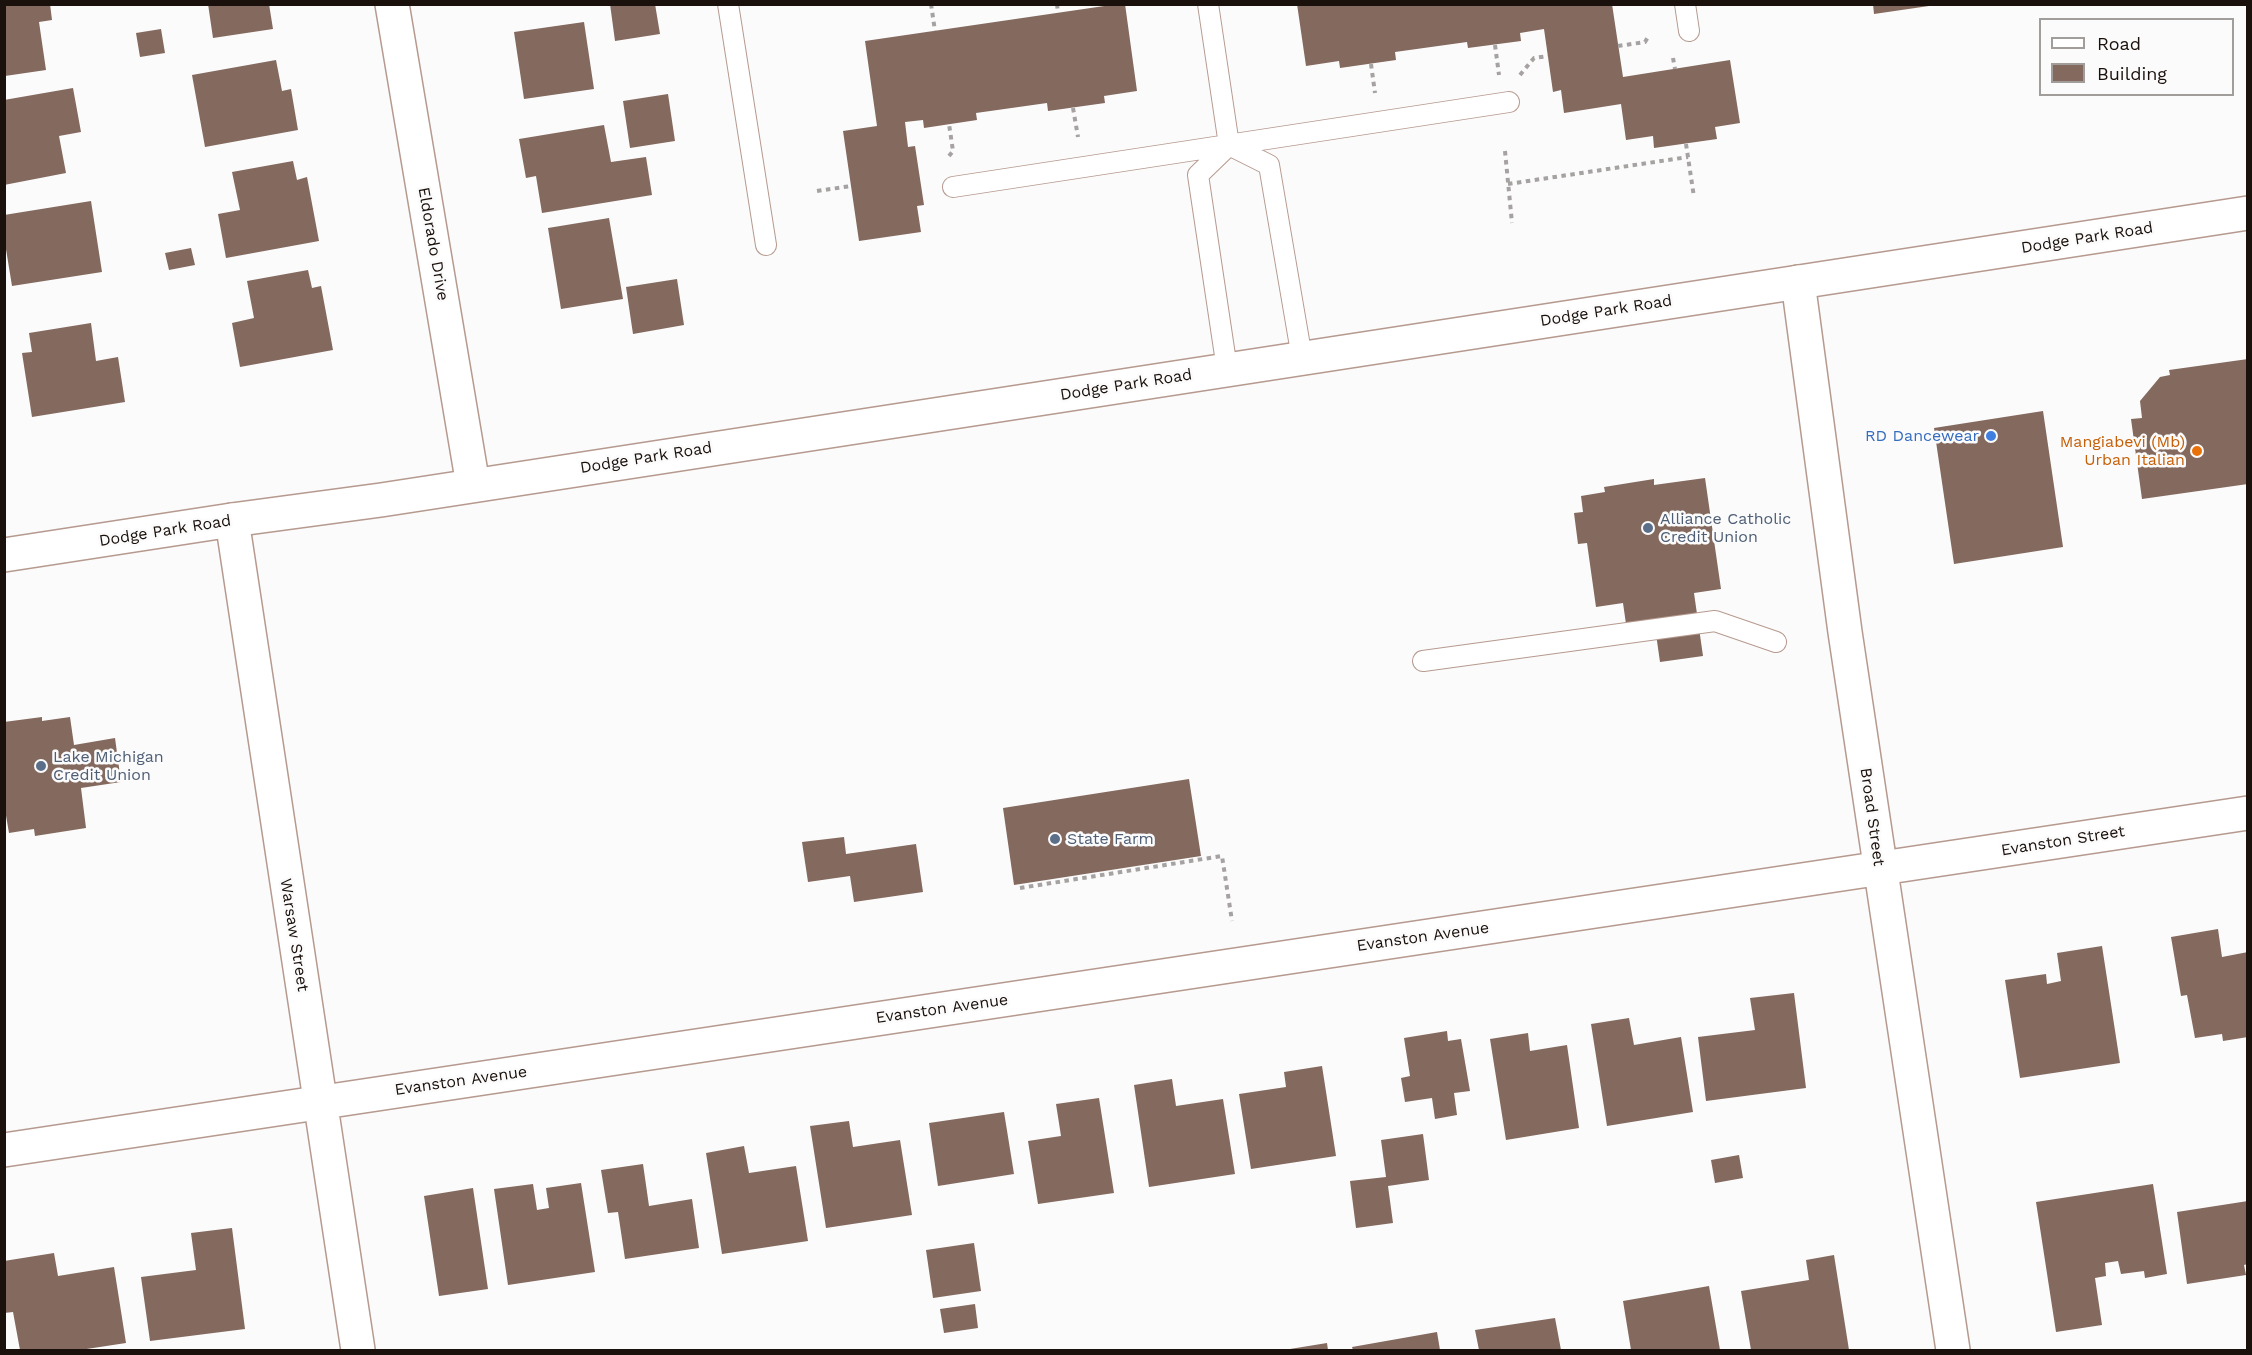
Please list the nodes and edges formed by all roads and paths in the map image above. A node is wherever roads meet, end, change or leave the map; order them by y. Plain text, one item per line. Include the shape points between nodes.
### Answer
1 (392, 4) edge
2 (728, 4) edge
3 (931, 4) edge
4 (1057, 4) edge
5 (1208, 4) edge
6 (1684, 4) edge
7 (1058, 13) dead end
8 (935, 31) dead end
9 (1689, 31) dead end
10 (1648, 37) dead end
11 (1495, 45) dead end
12 (1618, 46) dead end
13 (1548, 56) dead end
14 (1371, 64) dead end
15 (1500, 81) dead end
16 (1515, 81) dead end
17 (1376, 99) dead end
18 (1509, 102) dead end
19 (1073, 108) dead end
20 (949, 124) dead end
21 (1078, 140) dead end
22 (1686, 144) dead end
23 (1229, 145) junction
24 (1505, 151) dead end
25 (948, 157) dead end
26 (1688, 157) junction
27 (1508, 184) junction
28 (851, 186) dead end
29 (952, 187) dead end
30 (817, 191) dead end
31 (1694, 197) dead end
32 (2247, 213) edge
33 (1512, 223) dead end
34 (766, 245) dead end
35 (1798, 282) junction
36 (1302, 358) junction
37 (1227, 369) junction
38 (472, 484) junction
39 (232, 520) junction
40 (4, 555) edge
41 (1776, 642) dead end
42 (1423, 661) dead end
43 (2247, 813) edge
44 (1880, 869) junction
45 (1020, 888) dead end
46 (1232, 921) dead end
47 (320, 1102) junction
48 (4, 1150) edge
49 (358, 1350) edge
50 (1953, 1350) edge

1 - 38 street, Eldorado Drive
2 - 34 lane
3 - 8 path
4 - 7 path
5 - 23 lane
6 - 9 lane
10 - 12 path via 1645,42
11 - 15 path
13 - 16 path via 1534,58
14 - 17 path
18 - 23 lane
19 - 21 path
20 - 25 path via 953,151
22 - 26 path
23 - 29 lane
23 - 36 lane via 1269,165
23 - 37 lane via 1198,175
24 - 27 path
26 - 27 path
26 - 31 path
27 - 33 path
28 - 30 path
32 - 35 street, Dodge Park Road
35 - 36 street, Dodge Park Road
35 - 44 street, Broad Street
36 - 37 street, Dodge Park Road
37 - 38 street, Dodge Park Road
38 - 39 street, Dodge Park Road
39 - 40 street, Dodge Park Road
39 - 47 street, Warsaw Street
41 - 42 lane via 1715,621
43 - 44 street, Evanston Street
44 - 47 street, Evanston Avenue
44 - 50 street, Broad Street
45 - 46 path via 1222,856
47 - 48 street, Evanston Avenue
47 - 49 street, Warsaw Street

